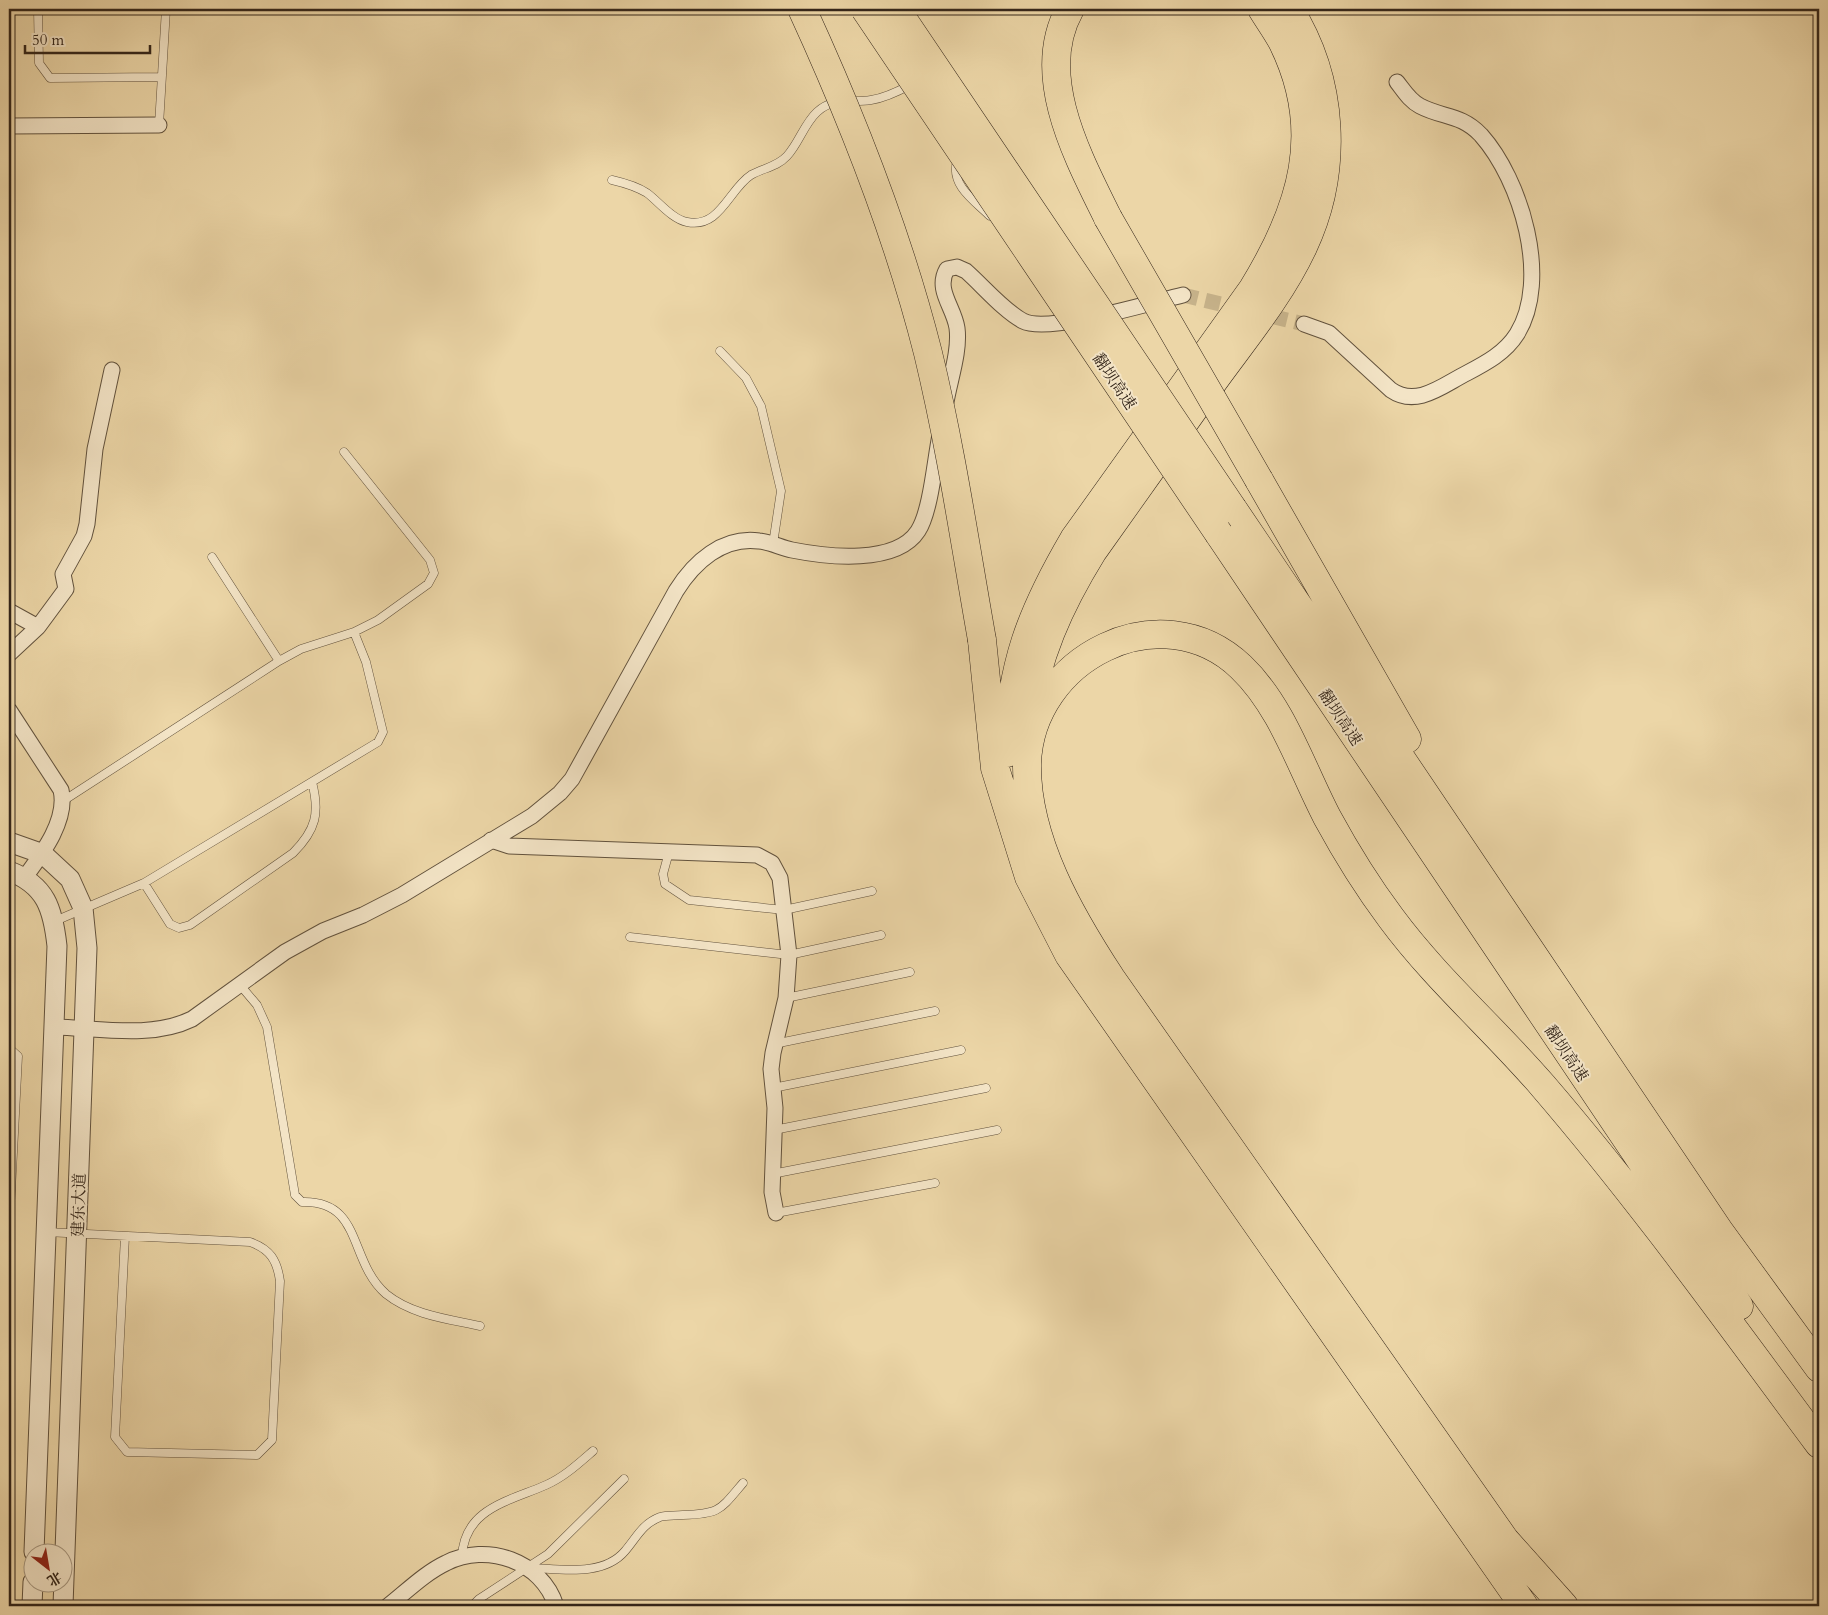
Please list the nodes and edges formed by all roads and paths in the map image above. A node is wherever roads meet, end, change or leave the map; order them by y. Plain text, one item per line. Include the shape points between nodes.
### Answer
1 (38, 9) edge
2 (166, 9) edge
3 (802, 9) edge
4 (865, 9) edge
5 (896, 9) edge
6 (1070, 9) edge
7 (1262, 9) edge
8 (1289, 9) edge
9 (949, 71) dead end
10 (162, 77) junction
11 (1397, 82) dead end
12 (967, 101) dead end
13 (159, 125) joint
14 (9, 126) edge
15 (966, 126) dead end
16 (962, 142) dead end
17 (612, 180) dead end
18 (996, 222) dead end
19 (1183, 295) tunnel mouth
20 (1304, 324) tunnel mouth
21 (720, 351) dead end
22 (112, 370) dead end
23 (344, 452) dead end
24 (773, 544) junction
25 (212, 557) dead end
26 (9, 611) edge
27 (38, 627) junction
28 (354, 632) junction
29 (9, 654) edge
30 (279, 661) junction
31 (9, 710) edge
32 (13, 724) edge
33 (1027, 763) junction
34 (312, 782) junction
35 (63, 801) junction
36 (1017, 837) junction
37 (491, 840) junction
38 (9, 842) edge
39 (669, 852) junction
40 (43, 854) junction
41 (17, 874) edge
42 (144, 883) junction
43 (872, 890) dead end
44 (83, 908) junction
45 (784, 910) junction
46 (55, 921) junction
47 (881, 935) dead end
48 (630, 937) dead end
49 (1525, 944) junction
50 (789, 955) junction
51 (910, 972) dead end
52 (240, 985) junction
53 (786, 998) junction
54 (936, 1011) dead end
55 (54, 1027) junction
56 (84, 1028) junction
57 (774, 1044) junction
58 (9, 1048) edge
59 (961, 1050) dead end
60 (773, 1088) junction
61 (986, 1088) dead end
62 (774, 1130) junction
63 (997, 1130) dead end
64 (11, 1134) edge
65 (772, 1174) junction
66 (935, 1183) dead end
67 (776, 1213) joint
68 (9, 1229) edge
69 (46, 1232) junction
70 (76, 1234) junction
71 (125, 1236) junction
72 (480, 1326) dead end
73 (1819, 1368) edge
74 (1819, 1423) edge
75 (1819, 1444) edge
76 (592, 1451) dead end
77 (624, 1479) dead end
78 (743, 1483) dead end
79 (34, 1542) edge
80 (462, 1557) junction
81 (528, 1568) junction
82 (33, 1592) edge
83 (32, 1606) edge
84 (63, 1606) edge
85 (388, 1606) edge
86 (472, 1606) edge
87 (556, 1606) edge
88 (1524, 1606) edge
89 (1564, 1606) edge

1 - 10 lane via 39,63 50,78
2 - 10 lane
3 - 36 highway, bridge via 837,84 868,163 905,271 928,353 948,444 982,640 995,768
4 - 74 highway, 翻坝高速, bridge
5 - 49 highway, 翻坝高速, bridge
6 - 49 highway, bridge via 1062,22 1055,51 1059,96 1072,138 1108,218
7 - 36 highway via 1282,41 1298,81 1305,123 1304,166 1294,210 1276,252 1252,290 1074,539 1036,607 1014,680 1008,720 1007,758
8 - 33 highway via 1318,70 1324,99 1327,158 1314,217 1303,247 1271,301 1093,551 1055,618 1027,720
9 - 17 lane via 935,71 882,98 830,103 808,122 787,156 773,167 751,175 714,216 700,222 686,222 647,193 630,184
10 - 13 lane
11 - 20 street via 1421,107 1466,122 1481,136 1507,178 1524,221 1532,258 1525,316 1517,334 1489,361 1430,392 1409,398 1391,390 1329,333
12 - 15 lane
13 - 14 street
16 - 18 lane via 956,165 958,180 968,198
19 - 24 street via 1055,318 1035,325 1017,317 966,271 957,267 947,269 942,287 954,316 957,341 926,509 918,530 901,547 869,555 809,553
21 - 24 lane via 746,378 761,406 781,491
22 - 27 street via 95,449 84,536 63,574 66,589
23 - 28 lane via 430,560 434,573 428,584 378,620
24 - 37 street via 747,540 732,543 718,548 694,567 676,591 572,779 532,816
25 - 30 lane
26 - 27 street
27 - 29 street
28 - 30 lane via 301,649
28 - 34 lane via 366,662 383,732 378,742
30 - 35 lane
31 - 32 street
32 - 35 street via 61,790
33 - 75 highway via 1032,738 1051,694 1065,675 1084,658 1106,646 1153,634 1177,635 1200,641 1240,666 1271,706 1347,854 1396,925 1538,1079 1599,1153
33 - 89 highway via 1031,800 1052,873 1088,944 1505,1540
34 - 42 lane
34 - 42 lane via 317,800 308,838 293,853 190,925 180,928 170,924
35 - 40 street
36 - 88 highway via 1029,877 1069,954
37 - 39 street via 509,846
37 - 52 street via 402,895 285,952
38 - 40 street, 建东大道
39 - 45 street via 765,858 772,863 780,878
39 - 45 lane via 663,874 665,884 689,900
40 - 41 street
40 - 44 street, 建东大道 via 70,879
41 - 46 street, 建东大道 via 46,898
42 - 44 lane
43 - 45 lane
44 - 46 lane
44 - 56 street, 建东大道 via 86,948
45 - 50 street
46 - 55 street, 建东大道
47 - 50 lane
48 - 50 lane
49 - 73 highway, 翻坝高速 via 1720,1232
50 - 53 street
51 - 53 lane
52 - 56 street via 192,1019 175,1027 157,1030
52 - 72 lane via 257,1005 267,1027 295,1195 302,1202 325,1204 336,1210 345,1220 372,1277 398,1303
53 - 57 street
54 - 57 lane
55 - 56 street
55 - 69 street, 建东大道
56 - 70 street, 建东大道
57 - 60 street
58 - 64 lane via 18,1056
59 - 60 lane
60 - 62 street
61 - 62 lane
62 - 65 street
63 - 65 lane
64 - 68 lane
65 - 67 street
66 - 67 lane
69 - 70 lane
69 - 79 street, 建东大道
70 - 71 lane
70 - 84 street, 建东大道
71 - 71 lane via 250,1242 273,1255 280,1281 272,1440 257,1455 127,1452 115,1437
76 - 80 lane via 571,1470 546,1485 496,1505 476,1521 463,1540
77 - 81 lane via 548,1554
78 - 81 lane via 723,1506 709,1514 662,1516 646,1524 624,1553 607,1564 586,1570
80 - 81 street via 498,1555
80 - 85 street via 432,1571
81 - 86 lane
81 - 87 street via 542,1581
82 - 83 street

